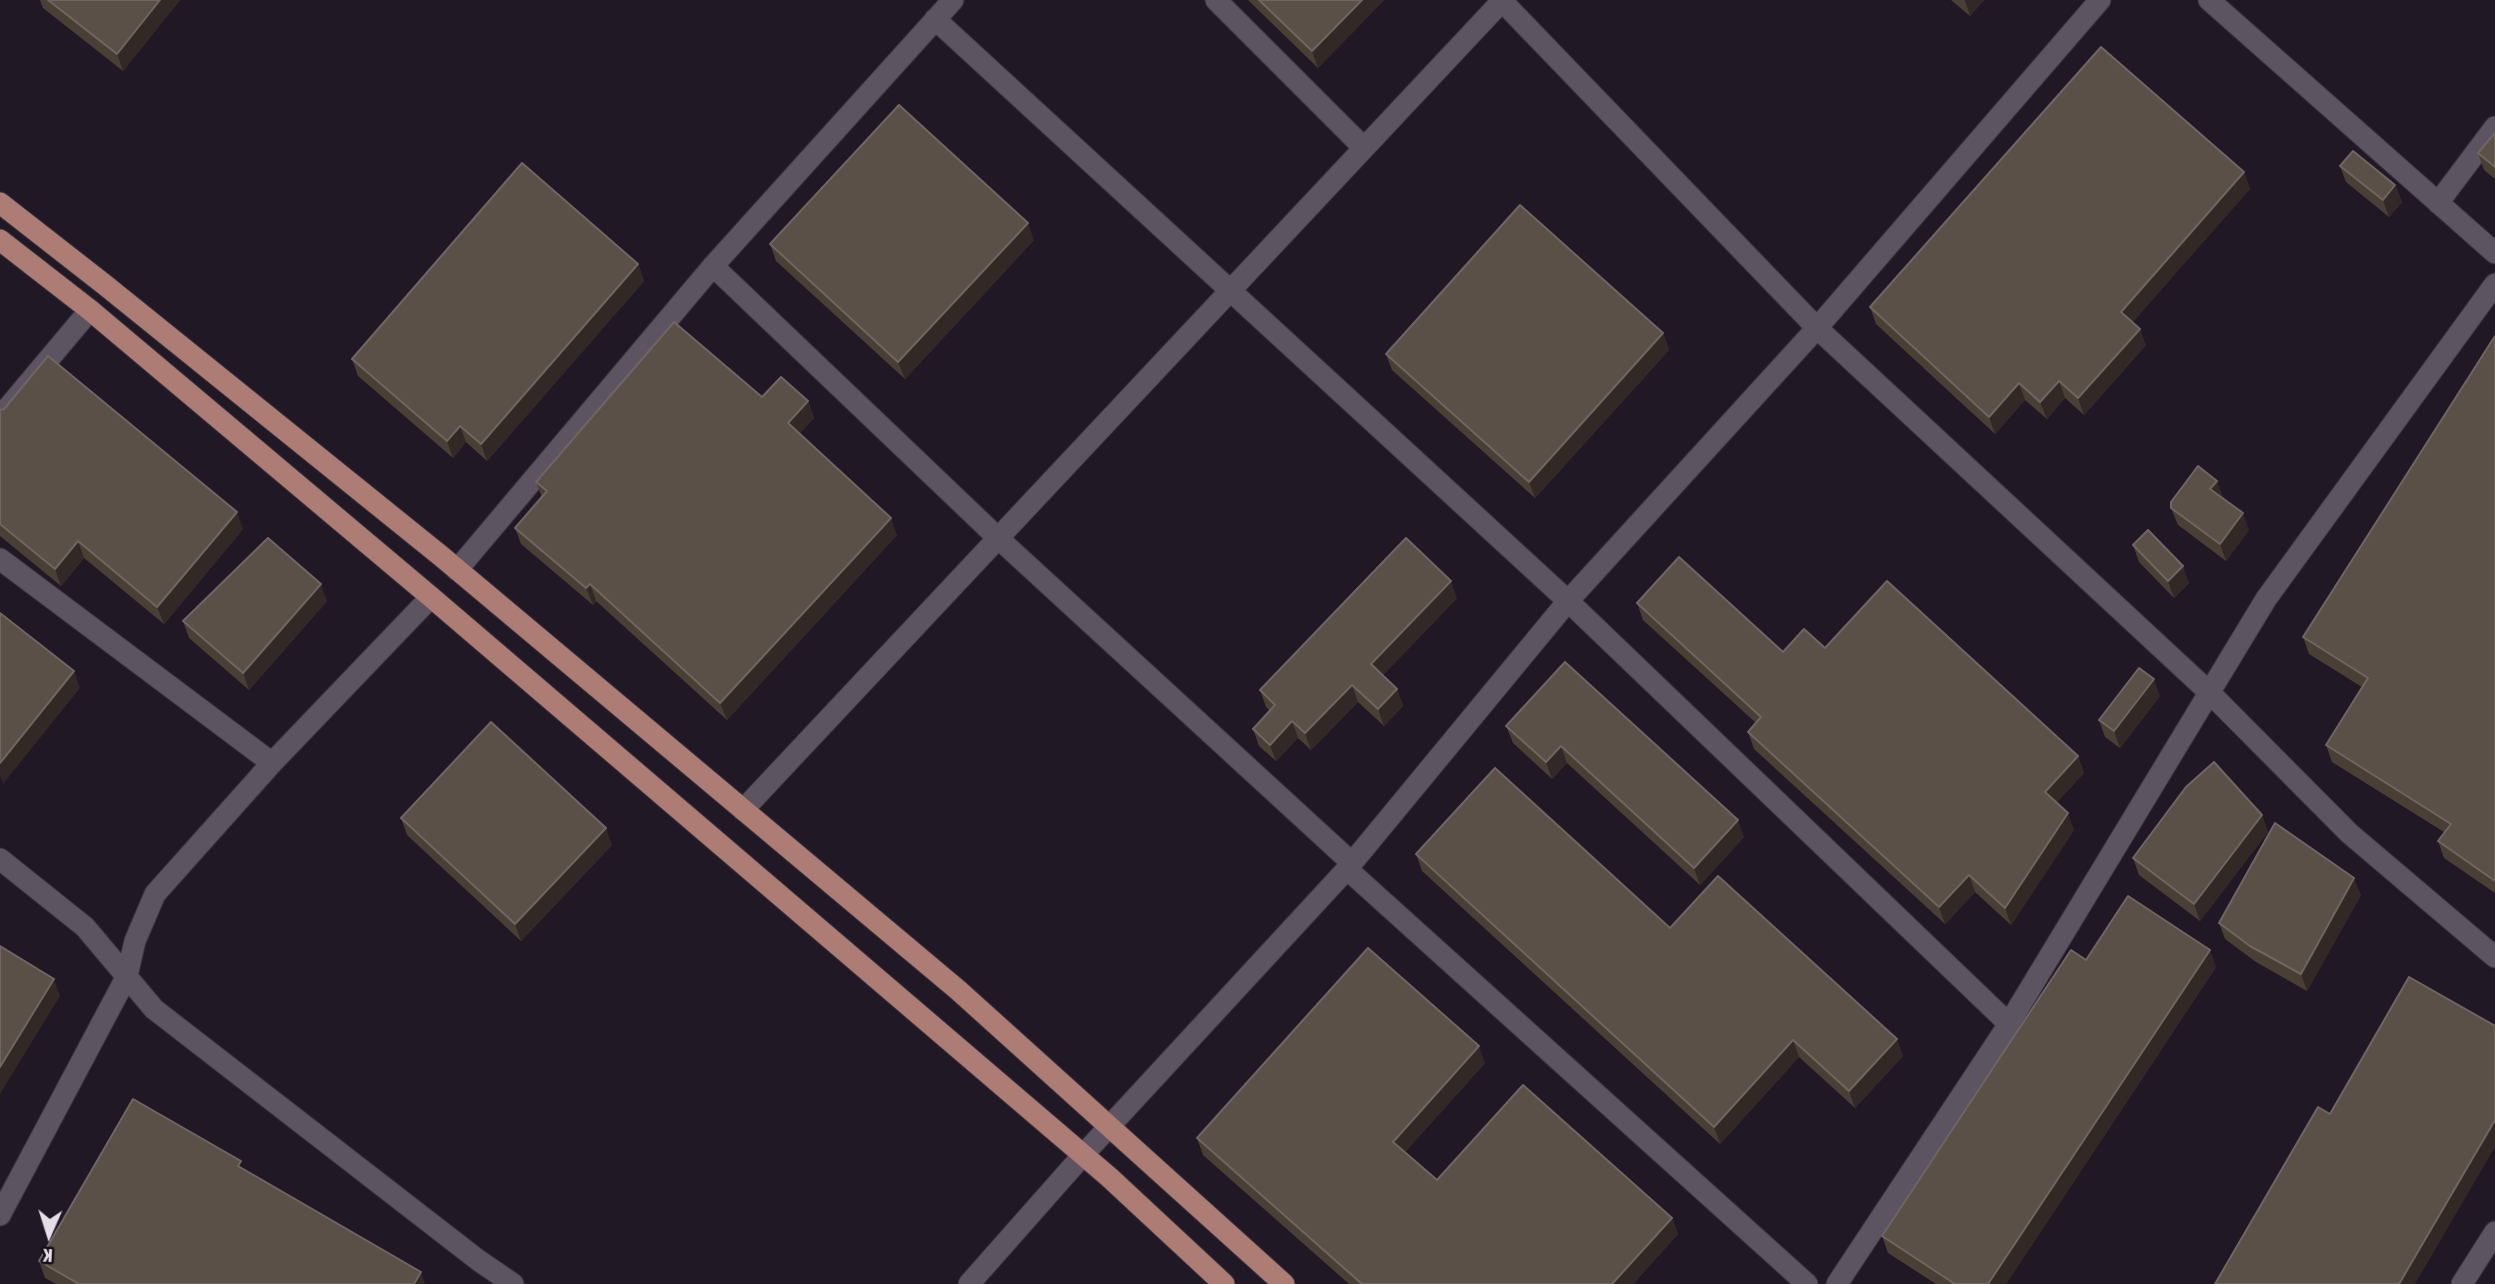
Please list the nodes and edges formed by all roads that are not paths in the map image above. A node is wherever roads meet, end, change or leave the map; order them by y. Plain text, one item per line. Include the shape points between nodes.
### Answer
1 (953, 0) edge
2 (1216, 0) edge
3 (1502, 0) edge
4 (2100, 0) edge
5 (2209, 0) edge
6 (935, 19) junction
7 (2495, 127) edge
8 (1364, 148) junction
9 (0, 203) edge
10 (2438, 203) junction
11 (0, 240) edge
12 (2495, 253) edge
13 (713, 267) junction
14 (2495, 284) edge
15 (1231, 290) junction
16 (90, 310) junction
17 (1817, 328) junction
18 (0, 417) edge
19 (998, 538) junction
20 (0, 559) edge
21 (457, 570) junction
22 (431, 597) junction
23 (1568, 601) junction
24 (2210, 693) junction
25 (272, 763) junction
26 (743, 810) junction
27 (0, 859) edge
28 (1350, 866) junction
29 (2495, 957) edge
30 (127, 976) junction
31 (2009, 1024) junction
32 (1110, 1126) junction
33 (1083, 1155) junction
34 (0, 1215) edge
35 (2495, 1232) edge
36 (513, 1284) edge
37 (969, 1284) edge
38 (1224, 1284) edge
39 (1284, 1284) edge
40 (1807, 1284) edge
41 (1837, 1284) edge
42 (2462, 1284) edge

1 - 6 street
2 - 8 street
3 - 8 street
3 - 17 street
4 - 17 street
5 - 10 street
6 - 13 street
6 - 15 street
7 - 10 street
8 - 15 street
9 - 21 main road
10 - 12 street
11 - 16 main road
13 - 19 street
13 - 21 street
14 - 24 street via 2266,599
15 - 19 street
15 - 23 street
16 - 18 street
16 - 22 main road
17 - 23 street
17 - 24 street
19 - 26 street
19 - 28 street
20 - 25 street
21 - 26 main road
22 - 25 street
22 - 33 main road
23 - 28 street
23 - 31 street
24 - 29 street via 2349,833
24 - 31 street
25 - 30 street via 155,894 135,941
26 - 32 main road via 958,990
27 - 30 street via 85,927
28 - 32 street
28 - 40 street
30 - 34 street
30 - 36 street via 154,1009
31 - 41 street
32 - 33 street
32 - 39 main road
33 - 37 street
33 - 38 main road
35 - 42 street

